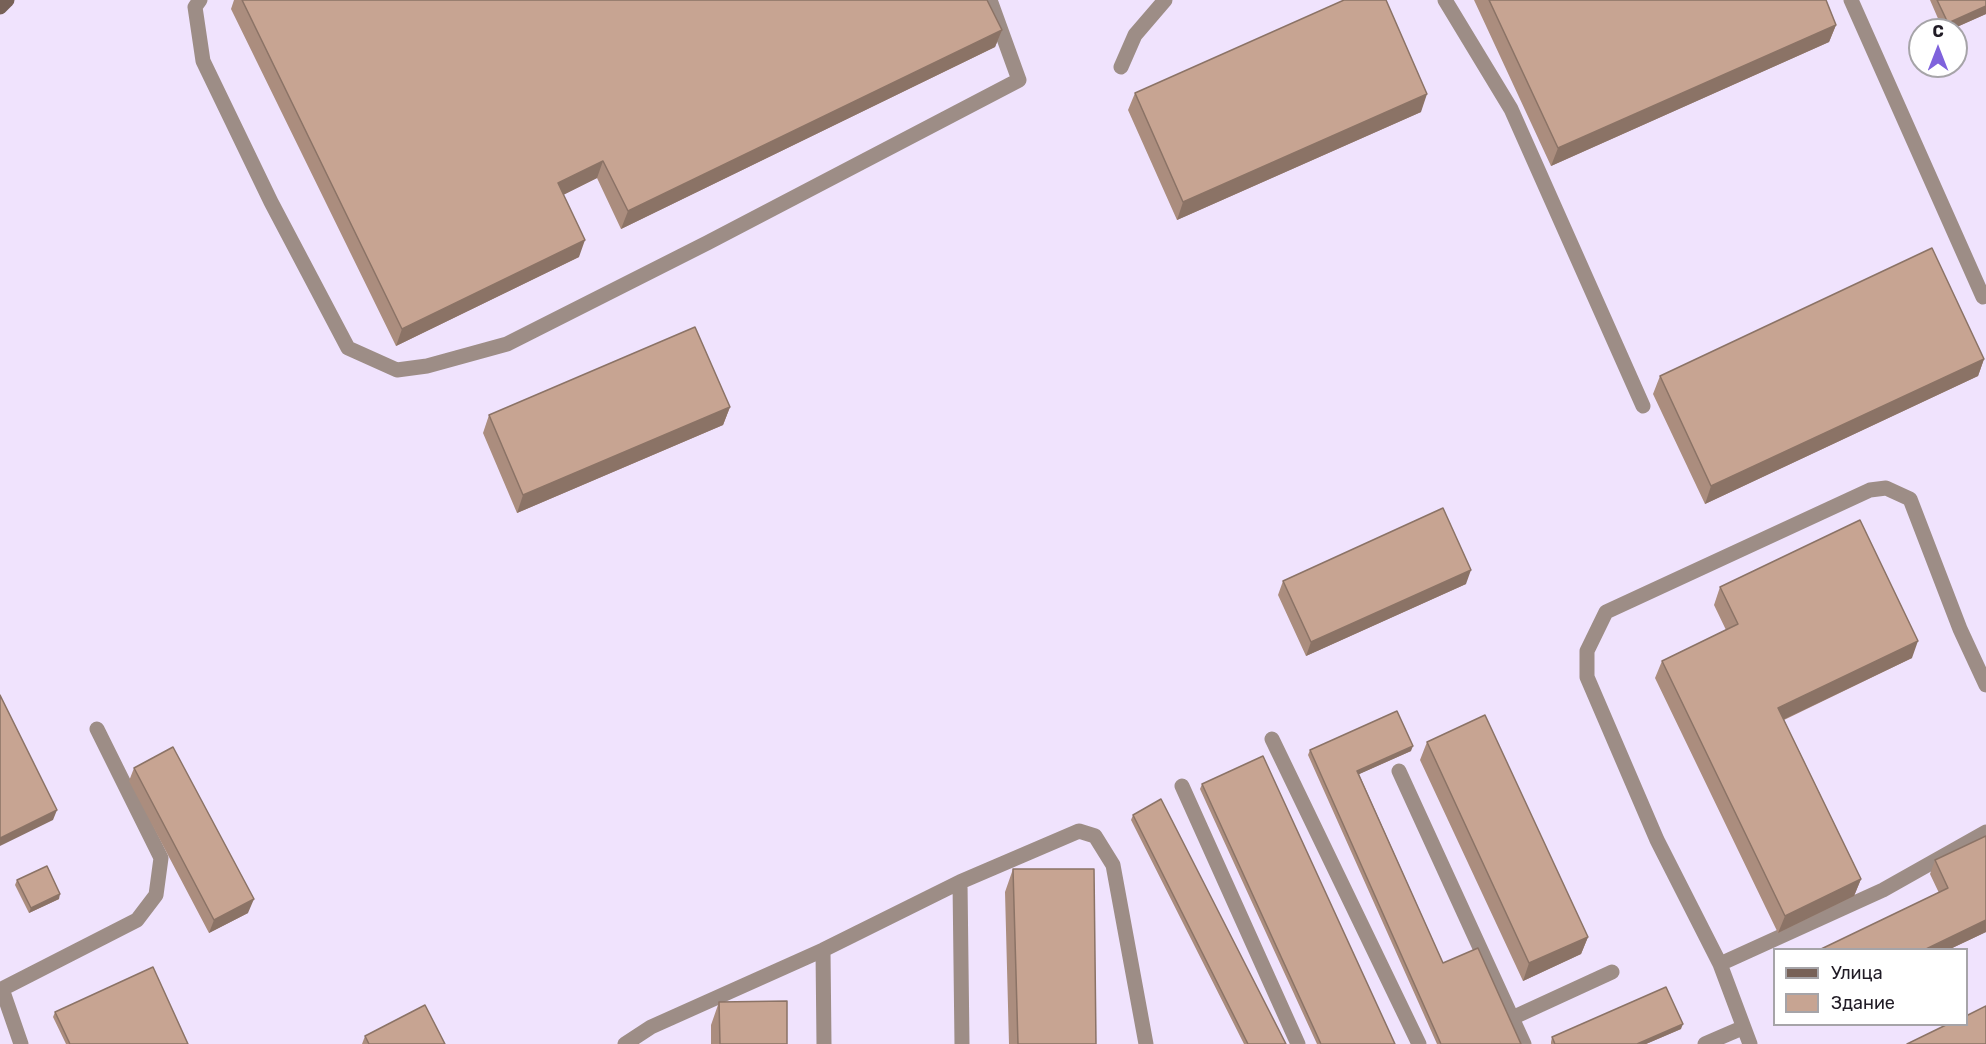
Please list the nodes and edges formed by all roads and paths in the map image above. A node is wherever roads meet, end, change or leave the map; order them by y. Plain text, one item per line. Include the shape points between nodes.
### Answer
1 (7, 0) edge
2 (200, 0) edge
3 (990, 0) edge
4 (1165, 0) edge
5 (1445, 0) edge
6 (1851, 0) edge
7 (0, 7) edge
8 (1121, 67) dead end
9 (1983, 297) dead end
10 (1642, 406) dead end
11 (1986, 685) edge
12 (97, 729) dead end
13 (1272, 739) dead end
14 (1399, 771) dead end
15 (1182, 786) dead end
16 (1986, 832) edge
17 (960, 882) junction
18 (823, 950) junction
19 (1720, 964) junction
20 (1612, 972) dead end
21 (1512, 1018) junction
22 (651, 1027) junction
23 (1742, 1028) junction
24 (21, 1044) edge
25 (625, 1044) edge
26 (651, 1044) edge
27 (824, 1044) edge
28 (962, 1044) edge
29 (1146, 1044) edge
30 (1298, 1044) edge
31 (1419, 1044) edge
32 (1524, 1044) edge
33 (1706, 1044) edge
34 (1750, 1044) edge

1 - 7 street
2 - 3 lane via 195,7 203,61 342,337 348,348 397,370 507,344 1019,80
4 - 8 lane via 1135,35
5 - 10 lane via 1511,109
6 - 9 lane
11 - 19 lane via 1910,499 1886,488 1870,490 1606,612 1587,651 1587,677 1657,840
12 - 24 lane via 161,858 156,895 137,920 2,989
13 - 31 lane
14 - 21 lane
15 - 30 lane
16 - 19 lane via 1883,890
17 - 18 lane
17 - 28 lane
17 - 29 lane via 1079,831 1095,836 1109,857 1118,882
18 - 22 lane
18 - 27 lane
19 - 23 lane
20 - 21 lane
21 - 32 lane
22 - 25 lane
22 - 26 lane
23 - 33 lane
23 - 34 lane

